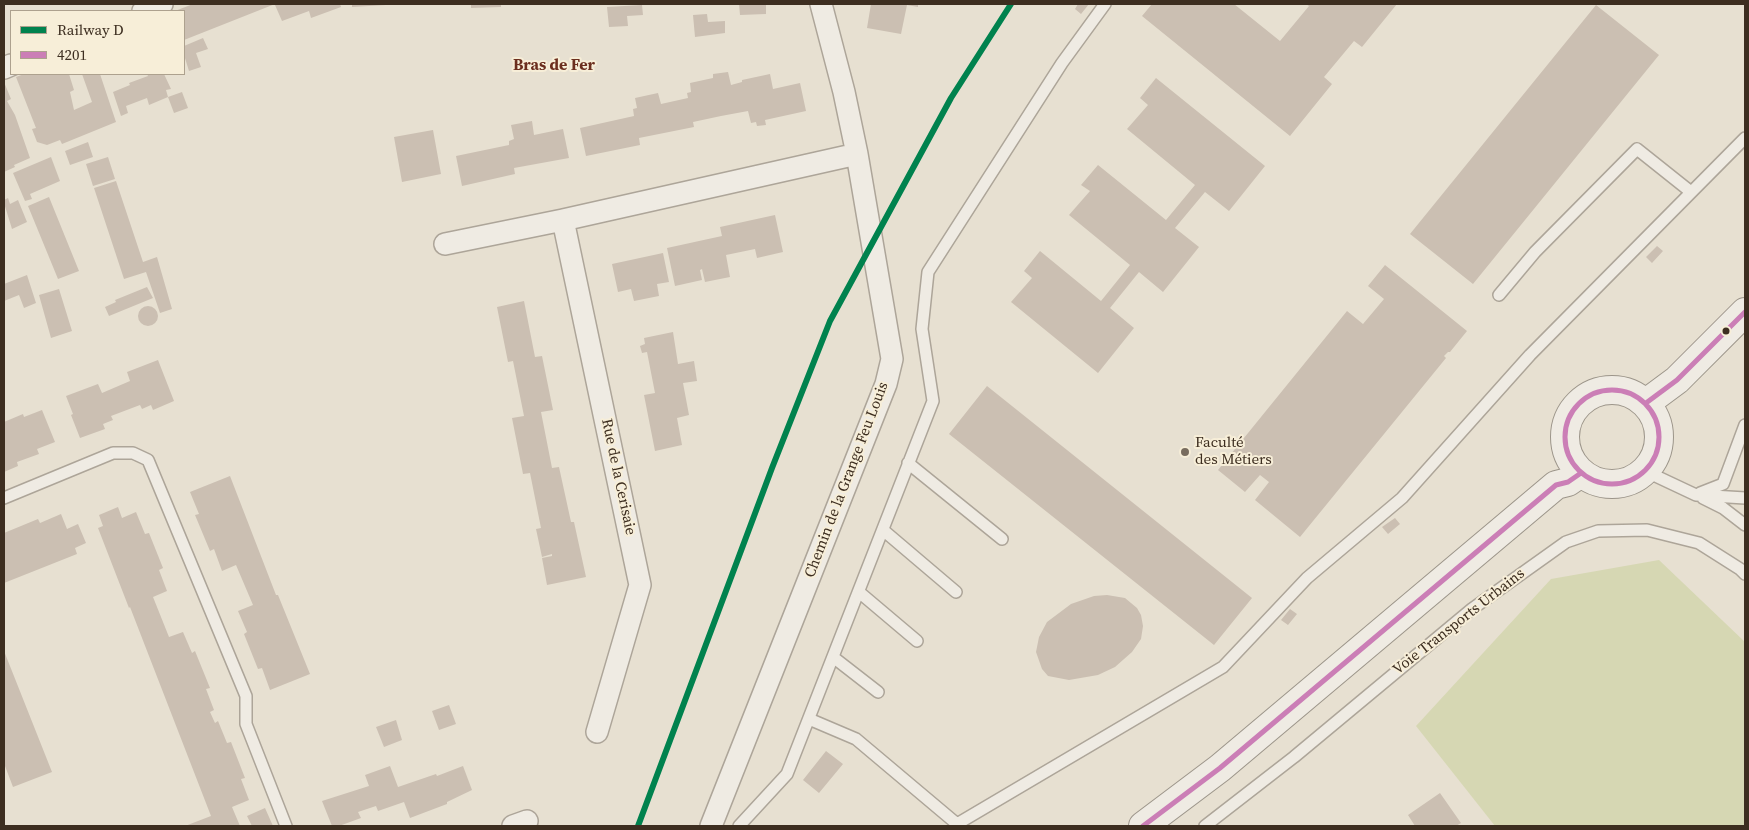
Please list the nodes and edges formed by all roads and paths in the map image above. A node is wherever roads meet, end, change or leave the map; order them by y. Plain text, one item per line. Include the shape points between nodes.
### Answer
1 (162, 4) edge
2 (821, 4) edge
3 (1105, 4) edge
4 (146, 10) edge
5 (1745, 138) edge
6 (857, 154) junction
7 (1691, 192) junction
8 (563, 220) junction
9 (445, 244) dead end
10 (1499, 296) dead end
11 (1745, 312) edge
12 (1646, 403) junction
13 (1745, 425) edge
14 (908, 464) junction
15 (1645, 471) junction
16 (1581, 473) junction
17 (1696, 495) junction
18 (4, 498) edge
19 (1745, 498) edge
20 (1745, 525) edge
21 (882, 530) junction
22 (1002, 539) dead end
23 (1745, 574) edge
24 (859, 592) junction
25 (956, 592) dead end
26 (918, 641) dead end
27 (833, 657) junction
28 (878, 692) dead end
29 (809, 719) junction
30 (598, 732) dead end
31 (286, 826) edge
32 (711, 826) edge
33 (739, 826) edge
34 (1143, 826) edge
35 (1205, 826) edge

1 - 4 street
2 - 6 street, Chemin de la Grange Feu Louis
3 - 14 lane via 1062,64 928,272 922,329 933,401
5 - 7 lane
6 - 8 street
6 - 32 street, Chemin de la Grange Feu Louis via 892,359 886,384
7 - 10 lane via 1637,149 1535,252
7 - 29 lane via 1530,355 1402,498 1307,578 1223,667 957,824 856,740
8 - 9 street
8 - 30 street, Rue de la Cerisaie via 640,585
11 - 12 street via 1678,380
12 - 15 street via 1655,416 1659,445
12 - 16 street via 1633,394 1601,391 1574,409 1567,423 1565,439 1573,463
13 - 17 lane via 1723,484
14 - 21 lane
14 - 22 lane
15 - 16 street via 1621,484 1606,484
15 - 17 lane
16 - 34 street via 1556,485 1220,768
17 - 19 lane
17 - 20 lane via 1723,508
18 - 31 lane via 114,453 133,453 148,460 246,696 246,724
21 - 24 lane
21 - 25 lane
23 - 35 lane, Voie Transports Urbains via 1699,543 1647,530 1598,531 1566,542 1472,609 1294,757
24 - 26 lane
24 - 27 lane
27 - 28 lane
27 - 29 lane
29 - 33 lane via 787,774

